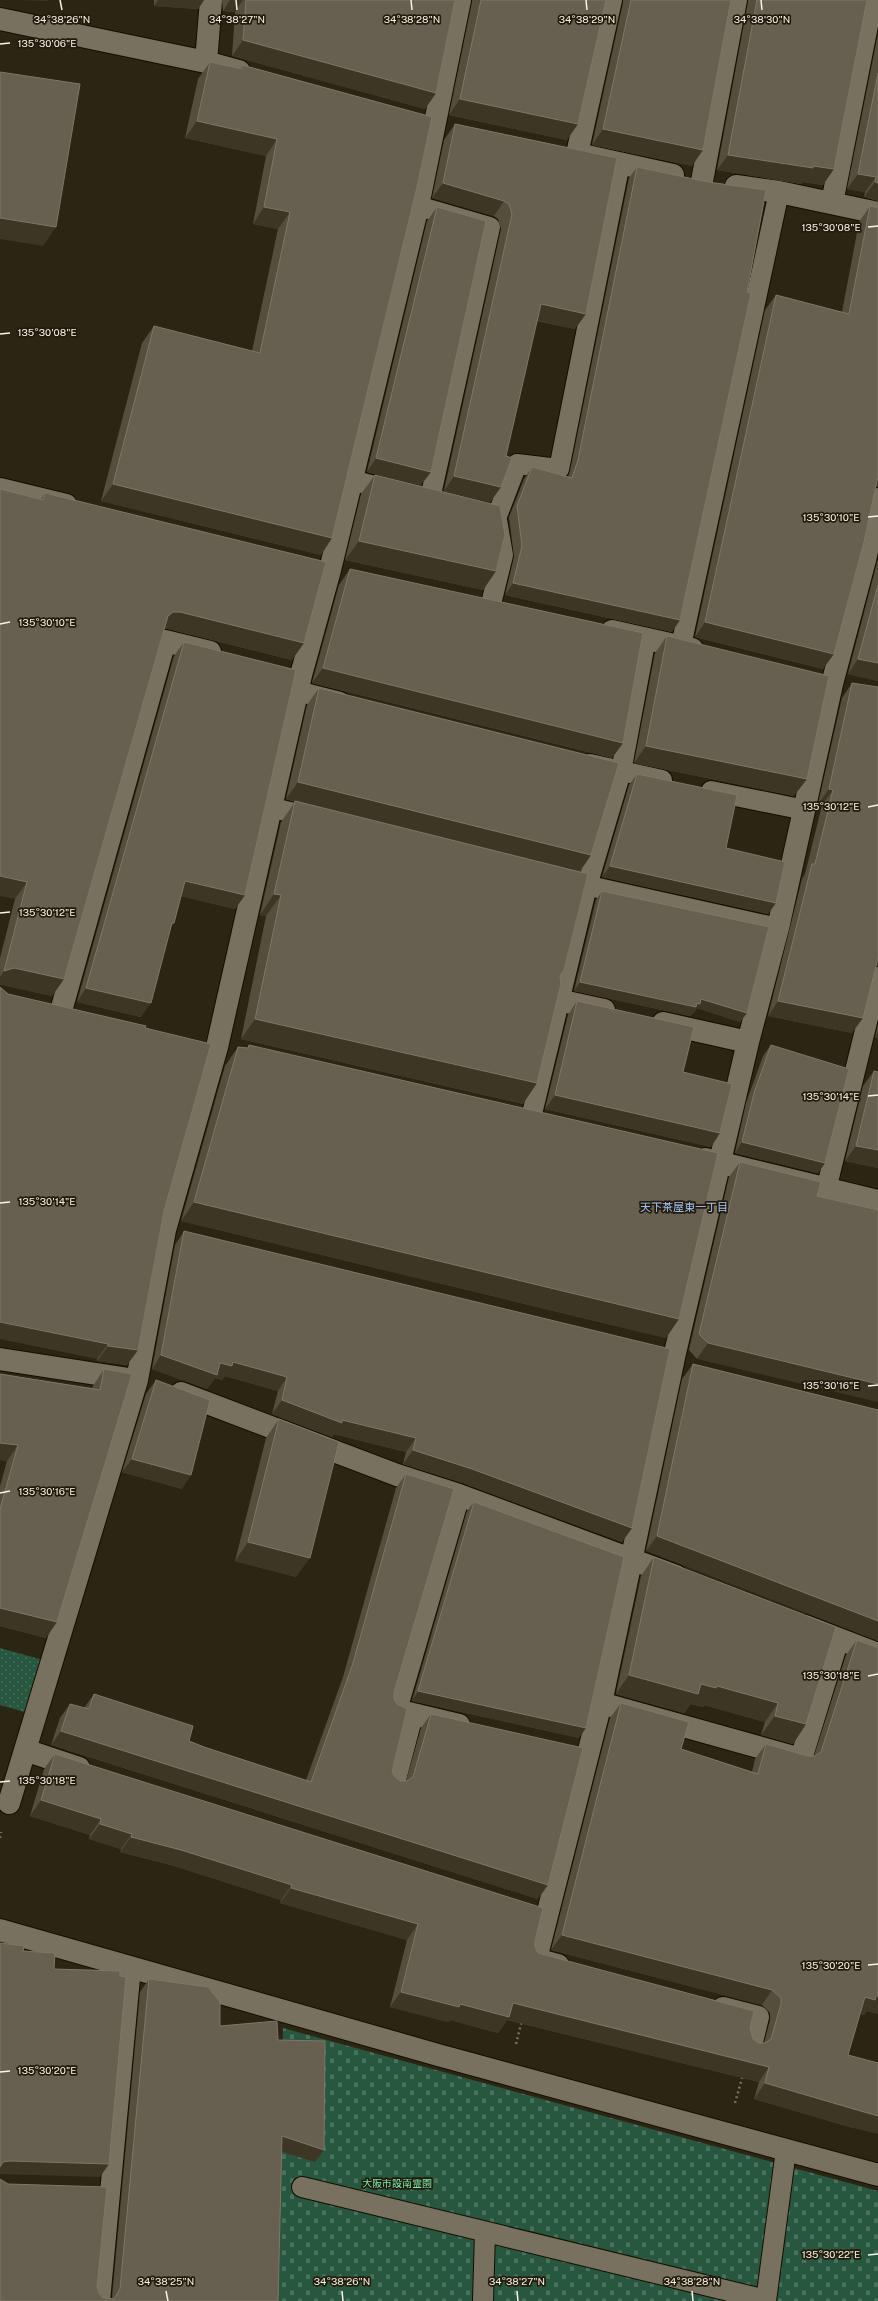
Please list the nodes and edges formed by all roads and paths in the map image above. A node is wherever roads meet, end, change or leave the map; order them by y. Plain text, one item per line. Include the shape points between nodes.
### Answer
1 (211, 0) edge
2 (460, 0) edge
3 (611, 0) edge
4 (736, 0) edge
5 (872, 0) edge
6 (0, 19) edge
7 (206, 62) junction
8 (259, 77) edge
9 (412, 119) edge
10 (435, 125) junction
11 (457, 130) edge
12 (554, 149) edge
13 (576, 154) junction
14 (620, 163) junction
15 (702, 181) junction
16 (779, 192) junction
17 (832, 203) junction
18 (418, 206) junction
19 (878, 213) edge
20 (351, 480) junction
21 (0, 489) edge
22 (878, 499) edge
23 (445, 503) junction
24 (84, 510) edge
25 (497, 516) junction
26 (871, 562) edge
27 (307, 565) edge
28 (330, 570) junction
29 (353, 575) edge
30 (468, 599) edge
31 (490, 604) junction
32 (514, 609) edge
33 (592, 626) edge
34 (646, 638) junction
35 (681, 646) junction
36 (711, 654) edge
37 (233, 658) edge
38 (278, 669) edge
39 (809, 679) edge
40 (299, 683) junction
41 (832, 684) junction
42 (855, 688) edge
43 (359, 706) edge
44 (575, 760) edge
45 (621, 772) junction
46 (269, 806) junction
47 (805, 810) junction
48 (331, 822) edge
49 (540, 875) edge
50 (587, 886) junction
51 (778, 928) junction
52 (878, 977) edge
53 (558, 1000) junction
54 (38, 1006) edge
55 (61, 1012) junction
56 (83, 1016) edge
57 (195, 1042) edge
58 (748, 1042) junction
59 (217, 1046) junction
60 (240, 1052) edge
61 (508, 1113) edge
62 (531, 1118) junction
63 (554, 1124) edge
64 (682, 1153) edge
65 (720, 1162) junction
66 (826, 1190) junction
67 (878, 1201) edge
68 (165, 1230) junction
69 (188, 1236) edge
70 (652, 1348) edge
71 (675, 1353) junction
72 (0, 1359) edge
73 (690, 1370) edge
74 (137, 1380) junction
75 (459, 1495) junction
76 (632, 1559) junction
77 (698, 1585) edge
78 (786, 1619) edge
79 (838, 1639) junction
80 (878, 1654) edge
81 (602, 1702) junction
82 (412, 1715) junction
83 (481, 1730) edge
84 (566, 1748) edge
85 (24, 1750) junction
86 (589, 1753) junction
87 (100, 1774) edge
88 (394, 1783) edge
89 (9, 1803) dead end
90 (525, 1908) edge
91 (548, 1915) junction
92 (0, 1930) edge
93 (131, 1967) junction
94 (575, 1969) edge
95 (704, 2003) edge
96 (524, 2013) edge
97 (752, 2046) joint
98 (509, 2074) junction
99 (727, 2134) junction
100 (786, 2150) junction
101 (878, 2175) edge
102 (302, 2187) dead end
103 (486, 2232) junction
104 (100, 2301) edge
105 (483, 2301) edge
106 (766, 2301) edge

1 - 7 street
2 - 10 street
3 - 13 street
4 - 15 street
5 - 17 street
6 - 7 street
7 - 8 street
9 - 10 street
10 - 11 street
10 - 18 street
12 - 13 street
13 - 14 street
14 - 15 street
14 - 25 lane via 558,469 518,464
15 - 16 street
16 - 17 street
16 - 35 lane
17 - 19 street
18 - 20 street
18 - 23 lane via 490,227
20 - 23 lane
20 - 28 street
21 - 24 street
22 - 26 street
23 - 25 lane
25 - 31 lane via 503,555
26 - 41 street
27 - 28 street
28 - 29 street
28 - 40 street
30 - 31 street
31 - 32 street
33 - 34 street
34 - 35 street
34 - 45 lane
35 - 36 street
37 - 55 street via 165,641
38 - 40 street
39 - 41 street
40 - 43 lane
40 - 46 street
41 - 42 street
41 - 47 street
44 - 45 lane
45 - 47 lane
45 - 50 lane
46 - 48 lane
46 - 59 street
47 - 51 street
49 - 50 lane
50 - 51 lane
50 - 53 lane
51 - 58 street
52 - 66 lane
53 - 58 street
53 - 62 lane
54 - 55 street
55 - 56 street
57 - 59 street
58 - 65 street
59 - 60 street
59 - 68 street
61 - 62 street
62 - 63 street
64 - 65 street
65 - 66 street
65 - 71 street
66 - 67 street
68 - 69 street
68 - 74 street
70 - 71 street
71 - 73 street
71 - 76 street
72 - 74 street
74 - 75 street via 153,1382 397,1475
74 - 85 street
75 - 76 street
75 - 82 street via 396,1710
76 - 77 street
76 - 81 street
78 - 79 street
79 - 80 street
79 - 81 street via 801,1759
81 - 86 street
82 - 83 street
82 - 88 street
84 - 86 street
85 - 87 street
85 - 89 street
86 - 91 street
90 - 91 street
91 - 94 street via 536,1959
92 - 93 street
93 - 98 street
93 - 104 lane via 103,2189
95 - 97 street via 758,2017
96 - 98 path
97 - 99 path
98 - 99 street
99 - 100 street
100 - 101 street
100 - 106 lane
102 - 103 lane
103 - 105 lane
103 - 106 lane

